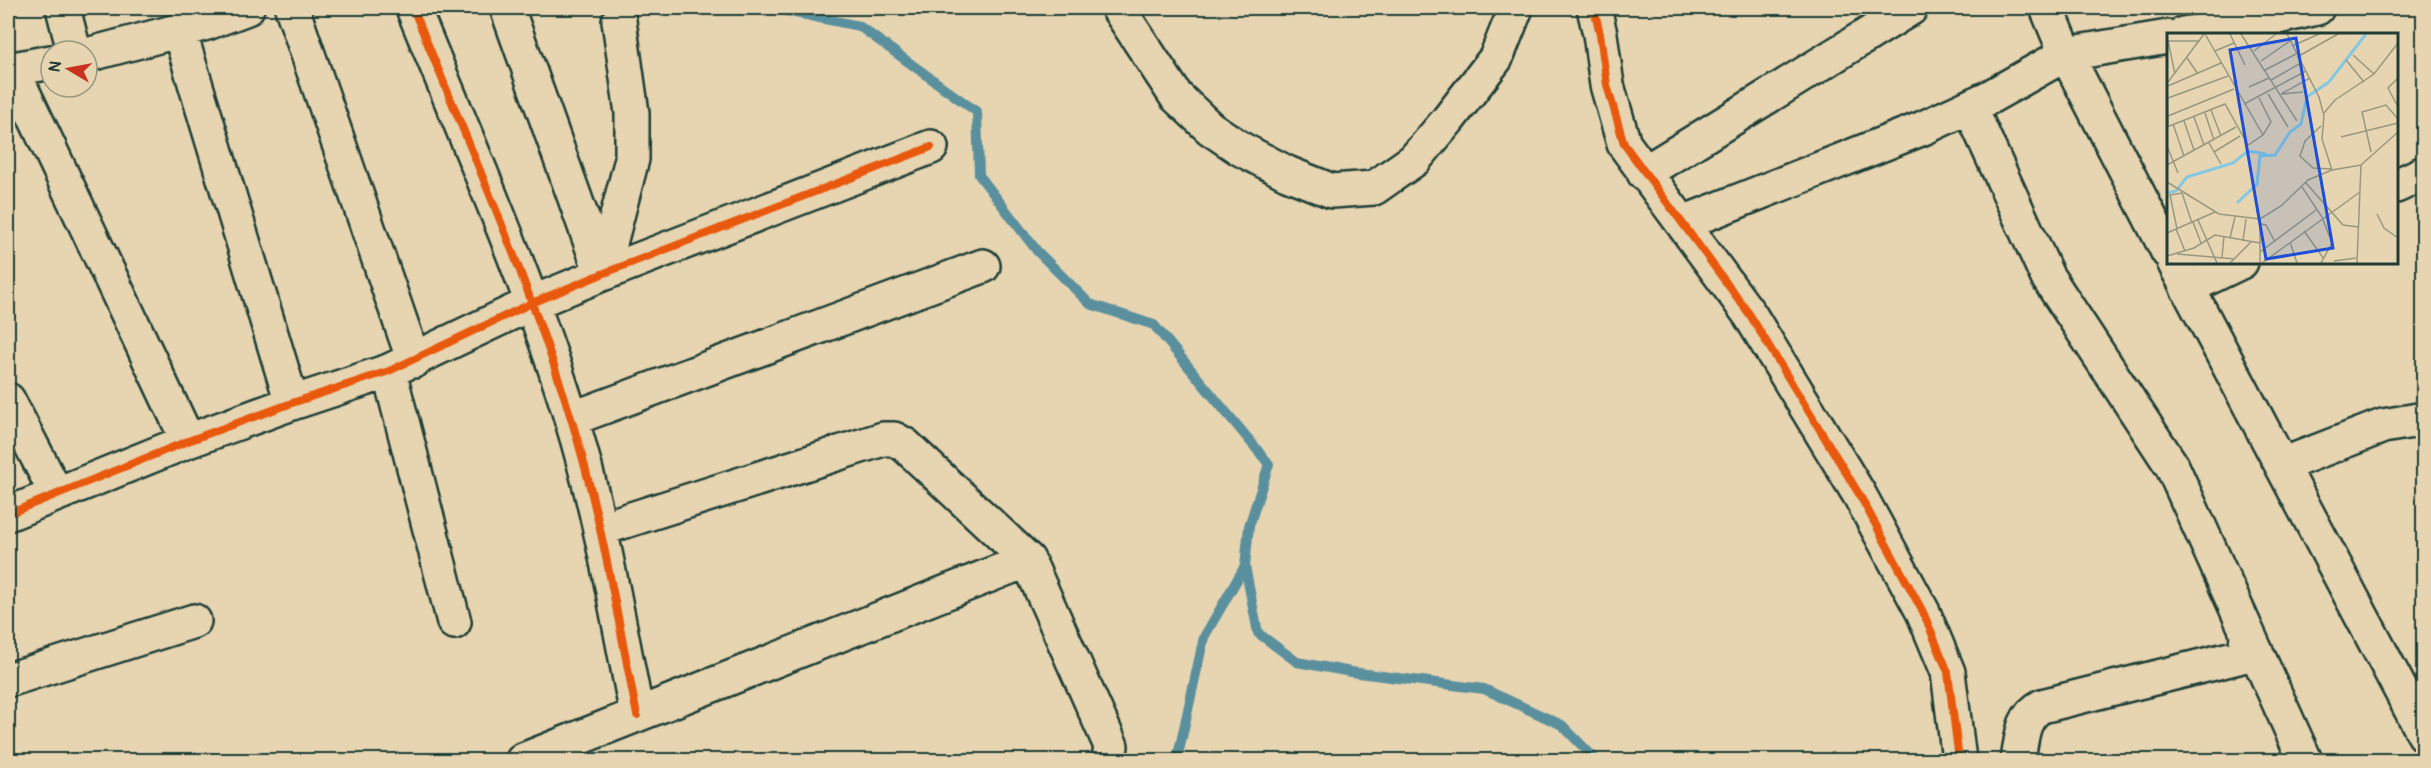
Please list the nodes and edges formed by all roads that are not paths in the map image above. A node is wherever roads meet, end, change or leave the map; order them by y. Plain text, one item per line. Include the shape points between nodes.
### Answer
1 (63, 8) edge
2 (247, 8) edge
3 (292, 8) edge
4 (413, 8) edge
5 (507, 8) edge
6 (1118, 8) edge
7 (1516, 8) edge
8 (1594, 8) edge
9 (1911, 8) edge
10 (2047, 8) edge
11 (2317, 8) edge
12 (196, 20) edge
13 (619, 21) dead end
14 (2189, 33) edge
15 (2167, 37) edge
16 (71, 39) edge
17 (99, 51) edge
18 (2066, 54) junction
19 (39, 64) edge
20 (10, 70) edge
21 (1970, 107) junction
22 (931, 147) dead end
23 (1644, 173) junction
24 (2424, 173) edge
25 (2398, 186) edge
26 (1683, 223) junction
27 (2167, 248) edge
28 (2232, 264) edge
29 (983, 266) dead end
30 (602, 274) junction
31 (2181, 275) edge
32 (532, 303) junction
33 (402, 366) junction
34 (8, 400) edge
35 (292, 403) junction
36 (571, 419) junction
37 (2424, 419) edge
38 (188, 441) junction
39 (2282, 465) junction
40 (56, 493) junction
41 (8, 514) edge
42 (600, 529) junction
43 (1028, 560) junction
44 (194, 621) dead end
45 (454, 622) dead end
46 (2247, 636) junction
47 (8, 680) edge
48 (636, 715) junction
49 (2424, 734) edge
50 (1968, 759) edge
51 (523, 760) edge
52 (1109, 760) edge
53 (2018, 760) edge
54 (2305, 760) edge

1 - 16 street
2 - 12 street
3 - 33 street
4 - 32 street
5 - 30 street
6 - 7 street via 1176,96 1210,128 1241,150 1332,190 1374,188 1414,160 1496,58
8 - 23 street via 1607,85 1624,144
9 - 23 street
10 - 18 street
11 - 14 street
12 - 17 street
12 - 35 street
13 - 30 street via 632,113 632,159
15 - 18 street
18 - 21 street
18 - 27 street
19 - 20 street
20 - 38 street
21 - 26 street
21 - 46 street via 2047,276 2172,466
22 - 30 street
23 - 26 street
24 - 25 street
26 - 50 street via 1750,315 1859,494 1923,612 1948,672
28 - 31 street
29 - 36 street
30 - 32 street
31 - 39 street
32 - 33 street
32 - 36 street
33 - 35 street
33 - 45 street
34 - 40 street
35 - 38 street
36 - 42 street
37 - 39 street via 2383,426
38 - 40 street
39 - 49 street
40 - 41 street
42 - 43 street via 894,439
42 - 48 street
43 - 48 street
43 - 52 street via 1111,746
44 - 47 street
46 - 53 street via 2245,651 2238,657 2042,706 2031,712 2025,722
46 - 54 street
48 - 51 street

